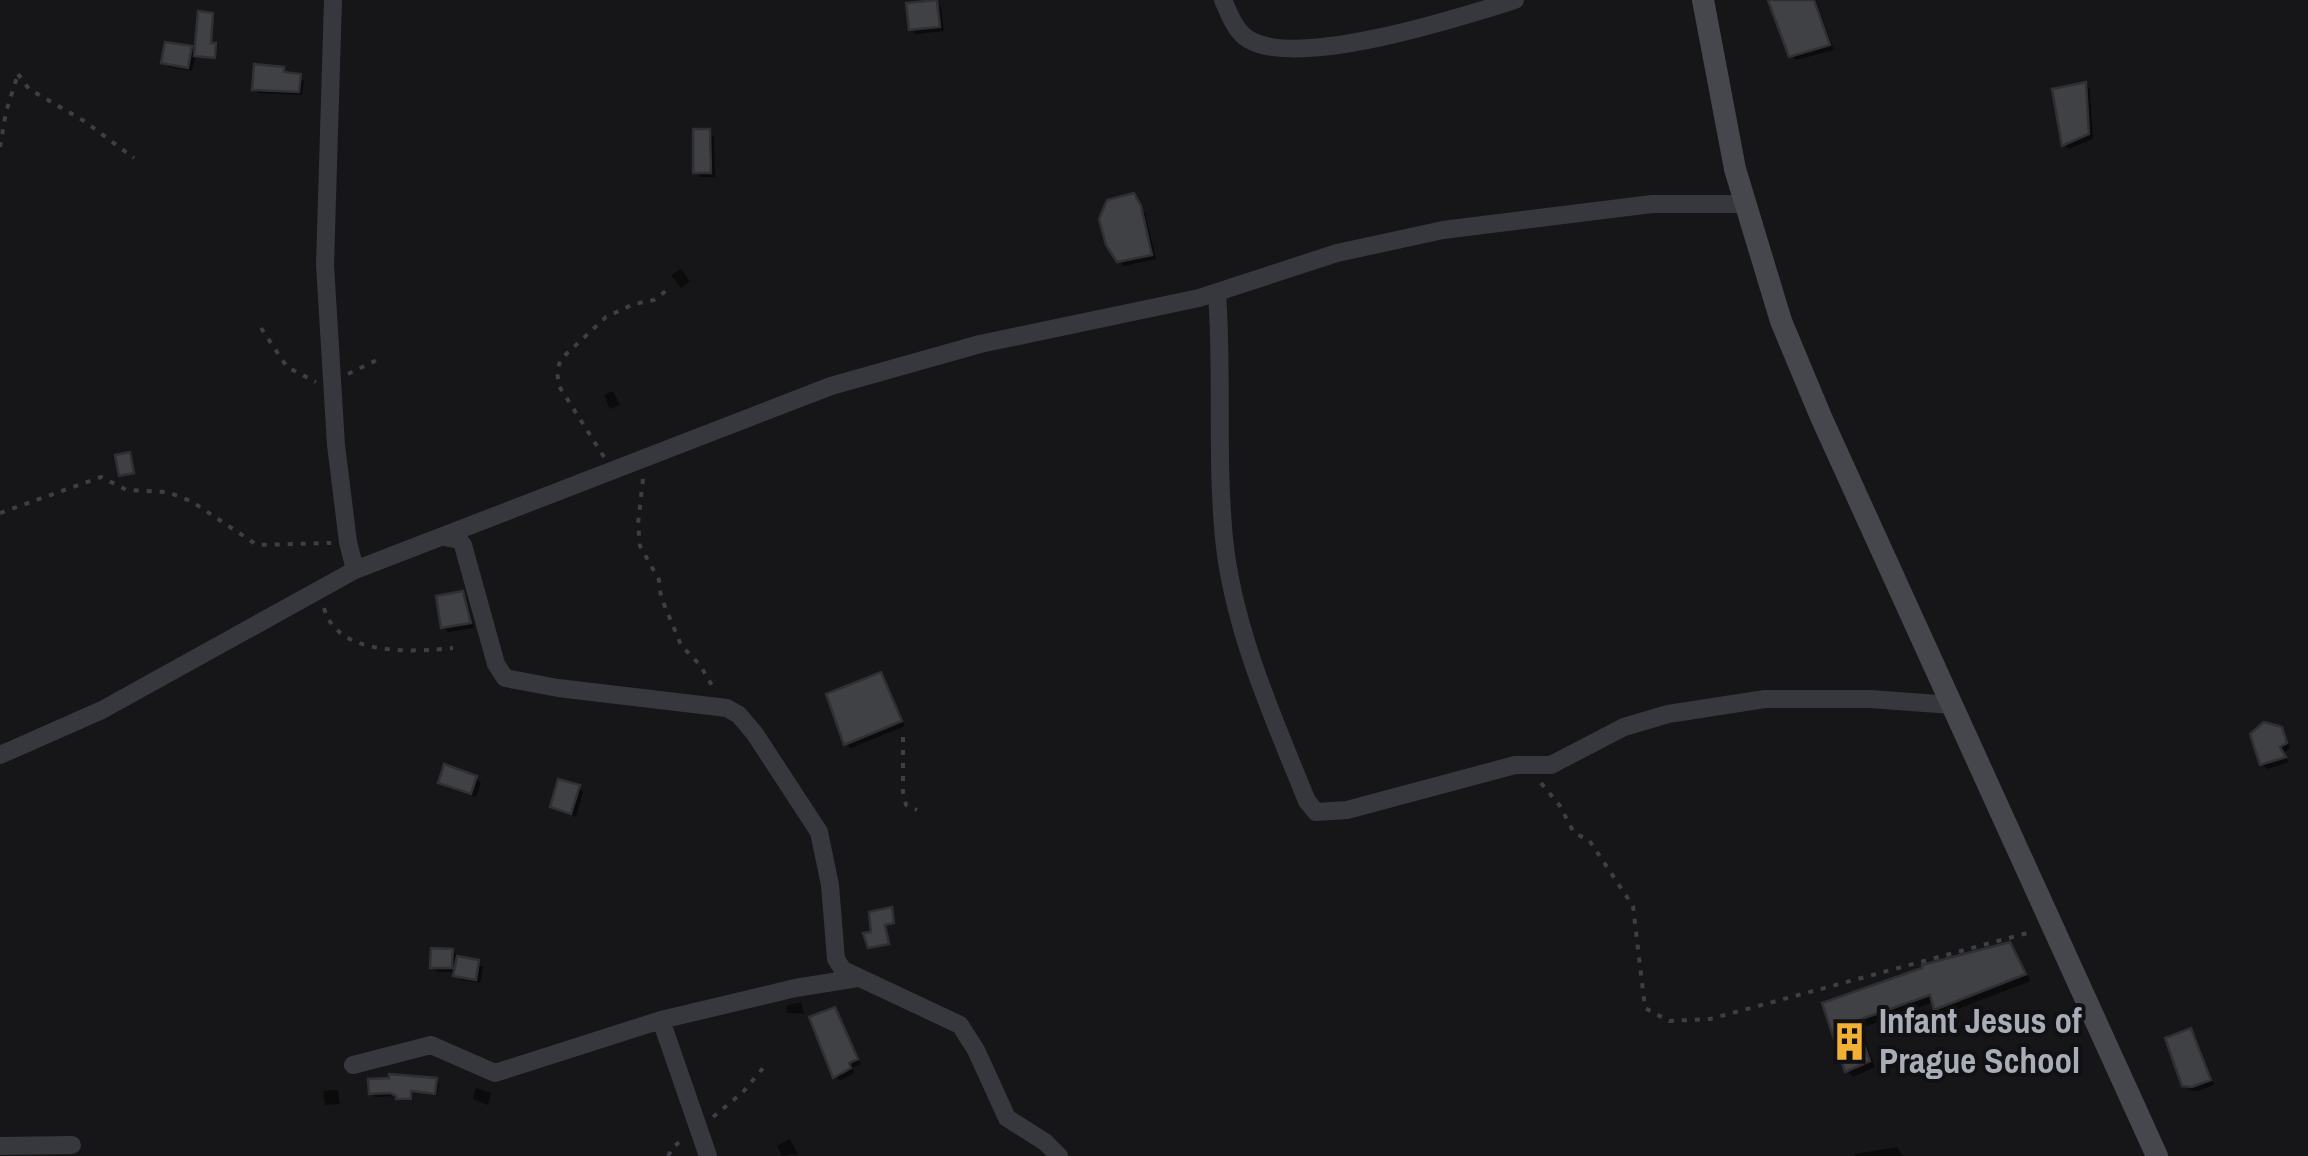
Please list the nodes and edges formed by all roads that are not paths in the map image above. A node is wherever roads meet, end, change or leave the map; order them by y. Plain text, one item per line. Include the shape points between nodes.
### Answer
1 (333, 0) edge
2 (1223, 0) edge
3 (1515, 0) edge
4 (1703, 0) edge
5 (1746, 204) junction
6 (1217, 293) junction
7 (444, 537) junction
8 (356, 570) junction
9 (1952, 706) junction
10 (0, 755) edge
11 (868, 976) junction
12 (661, 1020) junction
13 (353, 1065) dead end
14 (0, 1146) edge
15 (72, 1146) dead end
16 (708, 1156) edge
17 (1059, 1156) edge
18 (2157, 1156) edge

1 - 8 street via 325,265 331,383
2 - 3 street via 1245,37 1296,47 1420,29
4 - 5 street
5 - 6 street via 1652,204 1443,230 1337,253
5 - 9 street via 1788,337
6 - 7 street via 1048,328 831,386
6 - 9 street via 1224,542 1255,671 1310,806 1319,813 1562,760 1644,719 1742,702 1870,699
7 - 8 street
7 - 11 street via 462,544 505,678 723,708 746,723 819,832 836,958 844,970
8 - 10 street via 102,710
9 - 18 street
11 - 12 street
11 - 17 street via 890,994 960,1026 1007,1118
12 - 13 street via 495,1073 432,1044
12 - 16 street
14 - 15 street

